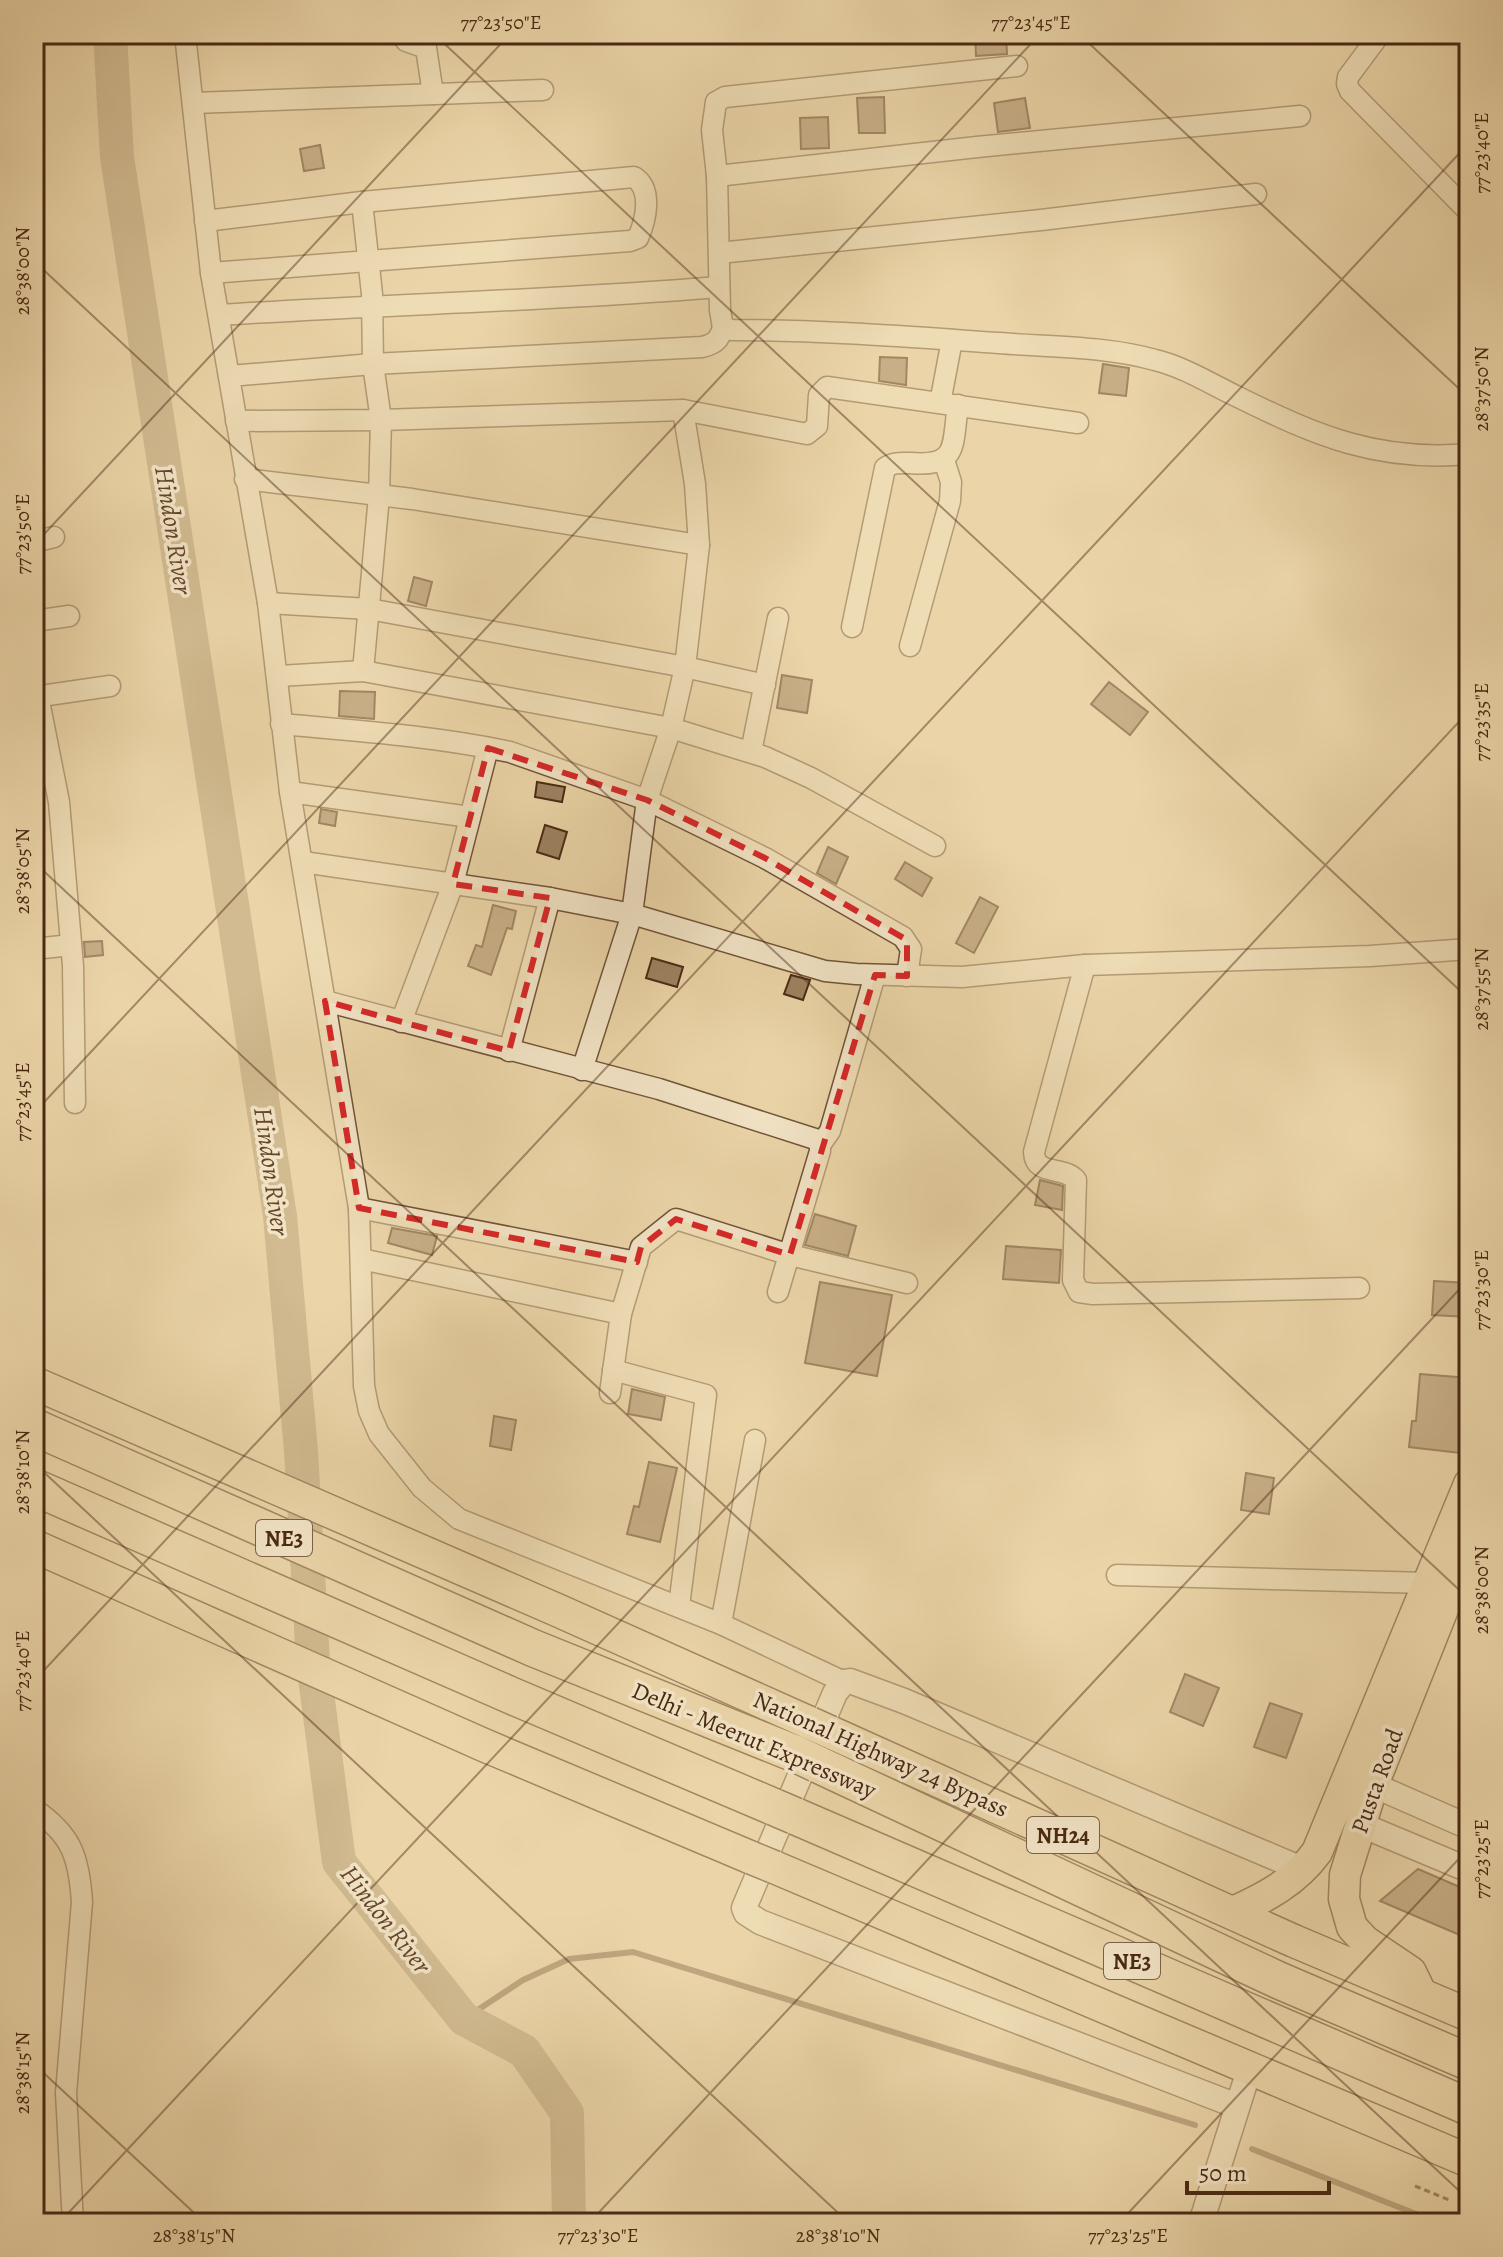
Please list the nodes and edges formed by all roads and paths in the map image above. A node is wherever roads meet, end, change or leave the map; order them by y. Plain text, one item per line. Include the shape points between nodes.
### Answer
1 (185, 34) edge
2 (402, 34) edge
3 (1380, 34) edge
4 (1017, 66) dead end
5 (543, 90) dead end
6 (433, 94) junction
7 (193, 103) junction
8 (1300, 116) dead end
9 (717, 176) junction
10 (1256, 194) dead end
11 (362, 202) junction
12 (1469, 212) edge
13 (205, 221) junction
14 (719, 253) junction
15 (369, 260) junction
16 (211, 273) junction
17 (719, 287) junction
18 (372, 305) junction
19 (219, 315) junction
20 (723, 328) junction
21 (952, 340) junction
22 (373, 364) junction
23 (229, 376) junction
24 (949, 404) junction
25 (683, 410) junction
26 (381, 420) junction
27 (236, 421) junction
28 (1078, 423) dead end
29 (1469, 454) edge
30 (944, 460) junction
31 (245, 479) junction
32 (379, 496) junction
33 (54, 537) dead end
34 (34, 542) edge
35 (699, 545) junction
36 (268, 603) junction
37 (369, 609) junction
38 (69, 616) dead end
39 (778, 618) dead end
40 (34, 621) edge
41 (852, 627) dead end
42 (910, 646) dead end
43 (685, 667) junction
44 (363, 671) junction
45 (279, 676) junction
46 (765, 685) junction
47 (110, 686) dead end
48 (36, 697) edge
49 (281, 724) junction
50 (671, 728) junction
51 (488, 748) junction
52 (751, 752) junction
53 (42, 760) edge
54 (290, 792) junction
55 (647, 800) junction
56 (470, 817) junction
57 (935, 846) dead end
58 (303, 862) junction
59 (453, 884) junction
60 (550, 898) junction
61 (632, 914) junction
62 (71, 945) junction
63 (34, 949) edge
64 (1469, 949) edge
65 (1085, 965) junction
66 (875, 975) junction
67 (907, 976) junction
68 (325, 1001) junction
69 (401, 1022) junction
70 (509, 1051) junction
71 (582, 1070) junction
72 (75, 1103) dead end
73 (820, 1145) junction
74 (359, 1208) junction
75 (790, 1255) junction
76 (361, 1259) junction
77 (637, 1262) junction
78 (907, 1283) dead end
79 (1359, 1288) dead end
80 (778, 1292) dead end
81 (621, 1314) junction
82 (613, 1370) junction
83 (34, 1383) edge
84 (610, 1393) dead end
85 (34, 1427) edge
86 (755, 1440) dead end
87 (1469, 1484) edge
88 (34, 1487) edge
89 (1469, 1544) edge
90 (34, 1546) edge
91 (1117, 1575) dead end
92 (1450, 1588) edge
93 (679, 1606) junction
94 (721, 1624) junction
95 (844, 1682) junction
96 (813, 1743) junction
97 (1373, 1785) junction
98 (34, 1809) edge
99 (1359, 1824) junction
100 (1469, 1827) edge
101 (1304, 1870) junction
102 (1469, 1870) edge
103 (1233, 1912) junction
104 (1422, 1995) junction
105 (1469, 2015) edge
106 (1469, 2062) edge
107 (1250, 2067) junction
108 (1237, 2106) junction
109 (1469, 2107) edge
110 (1469, 2161) edge
111 (1415, 2186) dead end
112 (1452, 2201) dead end
113 (73, 2223) edge
114 (1201, 2223) edge

1 - 7 street
2 - 6 street via 406,41 426,48
3 - 12 street via 1348,77 1350,91
4 - 9 street via 725,97 716,102 712,115
5 - 6 street
6 - 7 street
7 - 13 street
8 - 9 street
9 - 14 street
10 - 14 street
11 - 13 street
11 - 15 street
11 - 15 street via 634,177 647,191 643,227 630,241
13 - 16 street
14 - 17 street
15 - 16 street
15 - 18 street
16 - 19 street
17 - 18 street
17 - 20 street
18 - 19 street
18 - 22 street
19 - 23 street
20 - 21 street
20 - 22 street via 713,345 702,347
21 - 24 street
21 - 29 street via 1103,350 1156,360 1340,443 1391,454
22 - 23 street
22 - 26 street
23 - 27 street
24 - 25 street via 827,387 819,395 817,426 807,434
24 - 28 street
24 - 30 street via 953,441
25 - 26 street
25 - 35 street
26 - 27 street
26 - 32 street
27 - 31 street
30 - 41 street via 885,468
30 - 42 street via 950,501
31 - 32 street
31 - 36 street
32 - 35 street
32 - 37 street
33 - 34 street
35 - 43 street
36 - 37 street
36 - 45 street
37 - 43 street
37 - 44 street
38 - 40 street
39 - 46 street
43 - 46 street
43 - 50 street
44 - 45 street
44 - 50 street
45 - 49 street
46 - 52 street
47 - 48 street
48 - 53 street
49 - 51 street via 434,737
49 - 54 street
50 - 52 street
50 - 55 street
51 - 55 street
51 - 56 street
52 - 57 street via 811,778
53 - 62 street via 59,802
54 - 56 street
54 - 58 street
55 - 61 street
55 - 67 street via 765,858 903,937 911,949
56 - 59 street
58 - 59 street
58 - 68 street
59 - 60 street
59 - 69 street
60 - 61 street
60 - 70 street
61 - 66 street via 825,971
61 - 71 street
62 - 63 street
62 - 72 street
64 - 65 street
65 - 67 street via 962,977
65 - 79 street via 1034,1152 1038,1167 1067,1172 1076,1180 1073,1280 1079,1292
66 - 67 street
66 - 73 street via 830,1131
68 - 69 street
68 - 74 street
69 - 70 street
70 - 71 street
71 - 73 street via 809,1136
73 - 75 street
74 - 76 street
74 - 77 street
75 - 77 street via 676,1219 641,1247
75 - 78 street
75 - 80 street
76 - 81 street
76 - 93 street via 369,1411 379,1434 422,1488 459,1519
77 - 81 street
81 - 82 street
82 - 84 street
82 - 93 street via 706,1395
83 - 96 highway, National Highway 24 Bypass / NH24 via 686,1668
85 - 96 highway, Delhi - Meerut Expressway / NE3 via 533,1648
86 - 94 street
87 - 92 main road, Pusta Road
88 - 109 highway, NE3
89 - 92 main road, Pusta Road
90 - 107 highway via 486,1746
91 - 92 street
92 - 97 main road, Pusta Road
92 - 101 main road, Pusta Road
93 - 94 street
94 - 95 street
95 - 101 street via 904,1701
95 - 108 street via 832,1700 746,1913
96 - 103 highway, National Highway 24 Bypass / NH24
96 - 106 highway, Delhi - Meerut Expressway / NE3 via 1278,1980
97 - 99 main road, Pusta Road
97 - 100 street
98 - 113 street via 67,1838 81,1876 66,2093
99 - 102 street
99 - 104 main road, Pusta Road via 1345,1875 1346,1915 1365,1941 1411,1972
101 - 103 main road, Pusta Road via 1271,1895
103 - 104 highway, National Highway 24 Bypass / NH24
104 - 105 highway, National Highway 24 Bypass
107 - 108 street
107 - 110 highway
108 - 114 street
111 - 112 path

